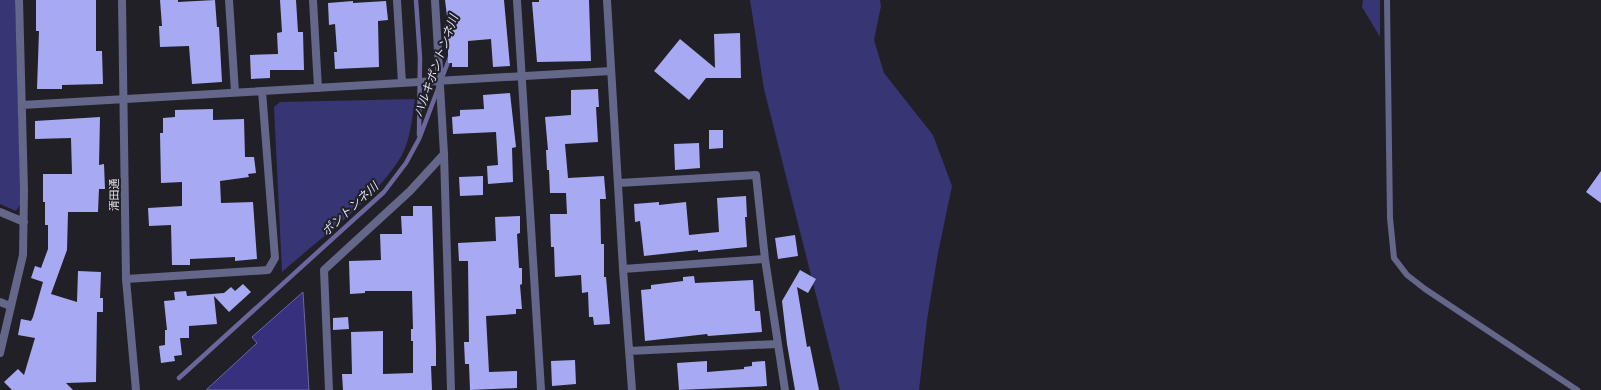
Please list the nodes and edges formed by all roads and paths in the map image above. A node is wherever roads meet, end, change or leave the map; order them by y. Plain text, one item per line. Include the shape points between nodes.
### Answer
1 (19, 0) edge
2 (122, 0) edge
3 (229, 0) edge
4 (313, 0) edge
5 (397, 0) edge
6 (435, 0) edge
7 (517, 0) edge
8 (607, 0) edge
9 (1387, 0) edge
10 (611, 71) junction
11 (522, 76) junction
12 (440, 81) junction
13 (402, 84) junction
14 (318, 88) junction
15 (262, 91) junction
16 (235, 92) junction
17 (125, 100) junction
18 (22, 105) junction
19 (444, 154) junction
20 (619, 183) junction
21 (0, 212) edge
22 (24, 222) junction
23 (765, 259) junction
24 (623, 269) junction
25 (126, 279) junction
26 (0, 302) edge
27 (10, 306) junction
28 (777, 344) junction
29 (629, 351) junction
30 (0, 353) edge
31 (136, 390) edge
32 (329, 390) edge
33 (450, 390) edge
34 (541, 390) edge
35 (632, 390) edge
36 (785, 390) edge
37 (1577, 390) edge

1 - 18 street
2 - 17 street, 清田通
3 - 16 street
4 - 14 street
5 - 13 street
6 - 12 street
7 - 11 street
8 - 10 street
9 - 37 lane via 1390,212 1394,258 1407,275 1425,289
10 - 11 street
10 - 20 street
11 - 12 street
11 - 34 street
12 - 13 street
12 - 19 street
13 - 14 street
14 - 15 street
15 - 16 street
15 - 25 street via 275,258 268,270
16 - 17 street
17 - 18 street
17 - 25 street, 清田通
18 - 22 street
19 - 32 street via 410,191 324,270
19 - 33 street
20 - 23 street via 756,176
20 - 24 street
21 - 22 street
22 - 27 street via 23,255
23 - 24 street
23 - 28 street
24 - 29 street
25 - 31 street, 清田通
26 - 27 street
27 - 30 street
28 - 29 street
28 - 36 street
29 - 35 street

